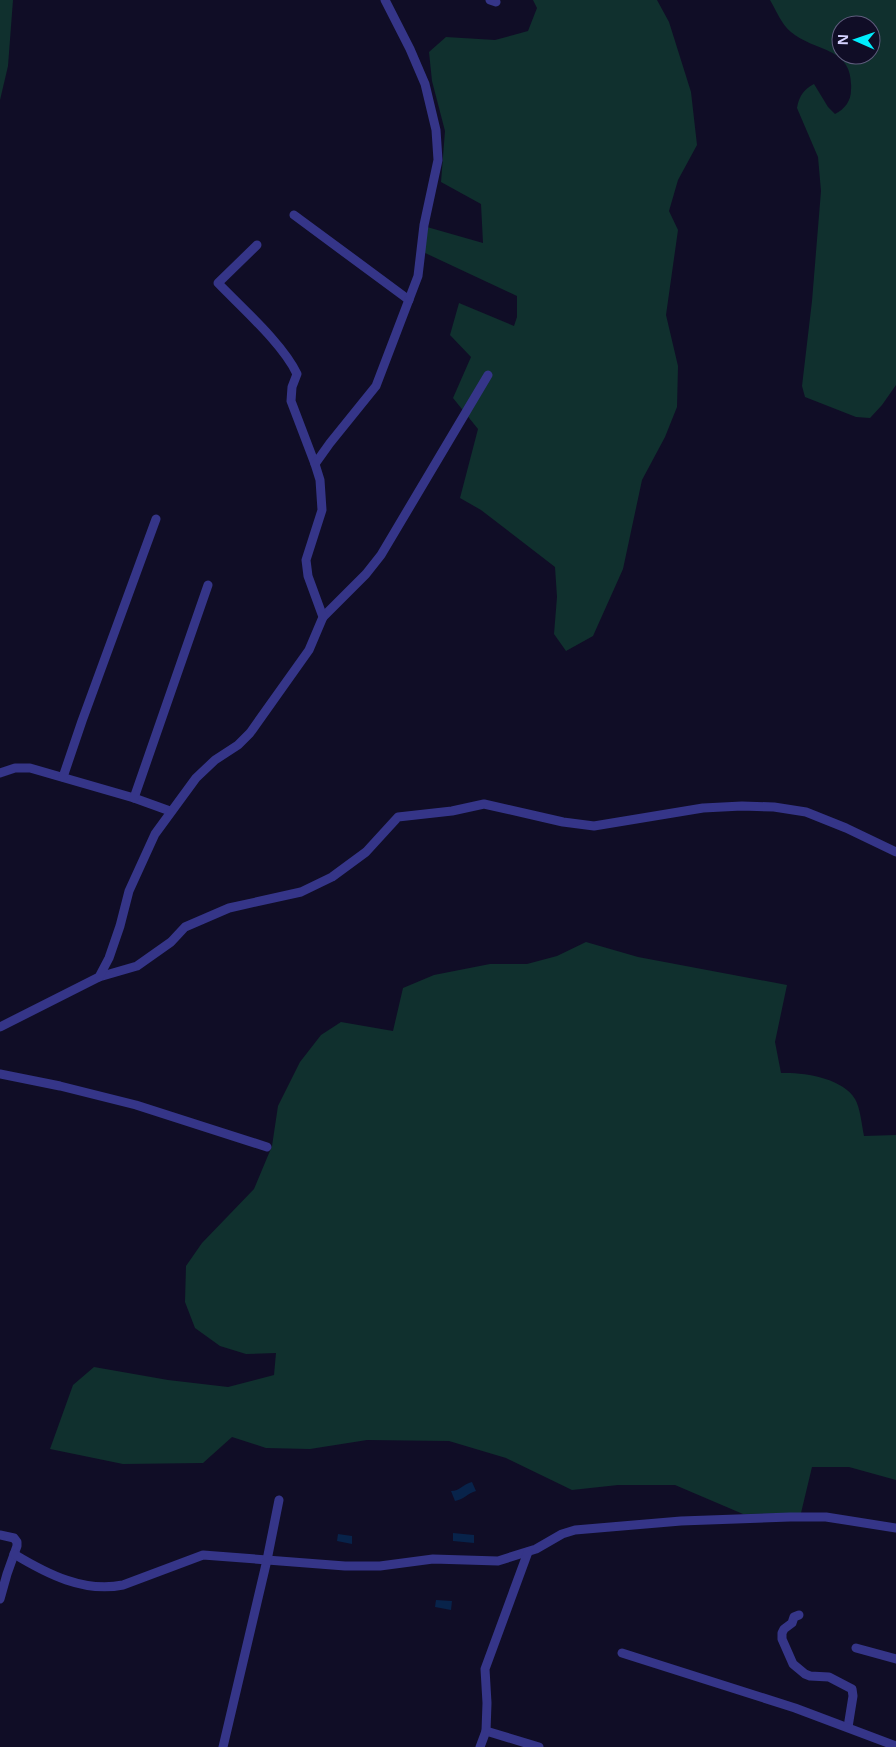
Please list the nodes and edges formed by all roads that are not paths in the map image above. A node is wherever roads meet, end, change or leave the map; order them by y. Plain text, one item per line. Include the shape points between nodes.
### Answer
1 (385, 0) edge
2 (294, 215) dead end
3 (257, 245) dead end
4 (409, 300) junction
5 (488, 375) dead end
6 (315, 464) junction
7 (156, 519) dead end
8 (208, 585) dead end
9 (323, 617) junction
10 (0, 773) edge
11 (64, 777) junction
12 (134, 798) junction
13 (170, 811) junction
14 (896, 852) edge
15 (99, 977) junction
16 (0, 1027) edge
17 (0, 1074) edge
18 (267, 1147) dead end
19 (279, 1500) dead end
20 (896, 1528) edge
21 (0, 1535) edge
22 (528, 1552) junction
23 (14, 1554) junction
24 (268, 1560) junction
25 (0, 1599) edge
26 (799, 1615) dead end
27 (856, 1648) dead end
28 (622, 1653) dead end
29 (896, 1659) edge
30 (848, 1727) junction
31 (486, 1731) junction
32 (896, 1746) edge
33 (223, 1747) edge
34 (480, 1747) edge
35 (539, 1747) edge

1 - 4 street via 425,84 438,146 418,276
2 - 4 street
3 - 6 street via 218,283 293,365 297,374 291,401
4 - 6 street via 376,386
5 - 9 street via 381,555
6 - 9 street via 320,480 322,510 306,560 308,576
7 - 11 street
8 - 12 street
9 - 13 street via 309,650 250,733 205,769
10 - 11 street via 30,768
11 - 12 street
12 - 13 street
13 - 15 street via 155,834 129,891 109,958
14 - 15 street via 806,812 774,807 702,808 594,826 484,804 452,811 398,816 366,852 332,877 301,892 229,908 185,928 137,966
15 - 16 street
17 - 18 street via 136,1105
19 - 24 street
20 - 22 street via 826,1518 681,1521 575,1530
21 - 23 street via 14,1538 17,1542
22 - 24 street via 498,1561 433,1559 380,1566
22 - 31 street via 485,1669
23 - 24 street via 52,1576 111,1588 203,1555
23 - 25 street
24 - 33 street
26 - 30 street via 782,1633 789,1658 805,1674 829,1677 852,1689
27 - 29 street
28 - 30 street
30 - 32 street
31 - 34 street
31 - 35 street

